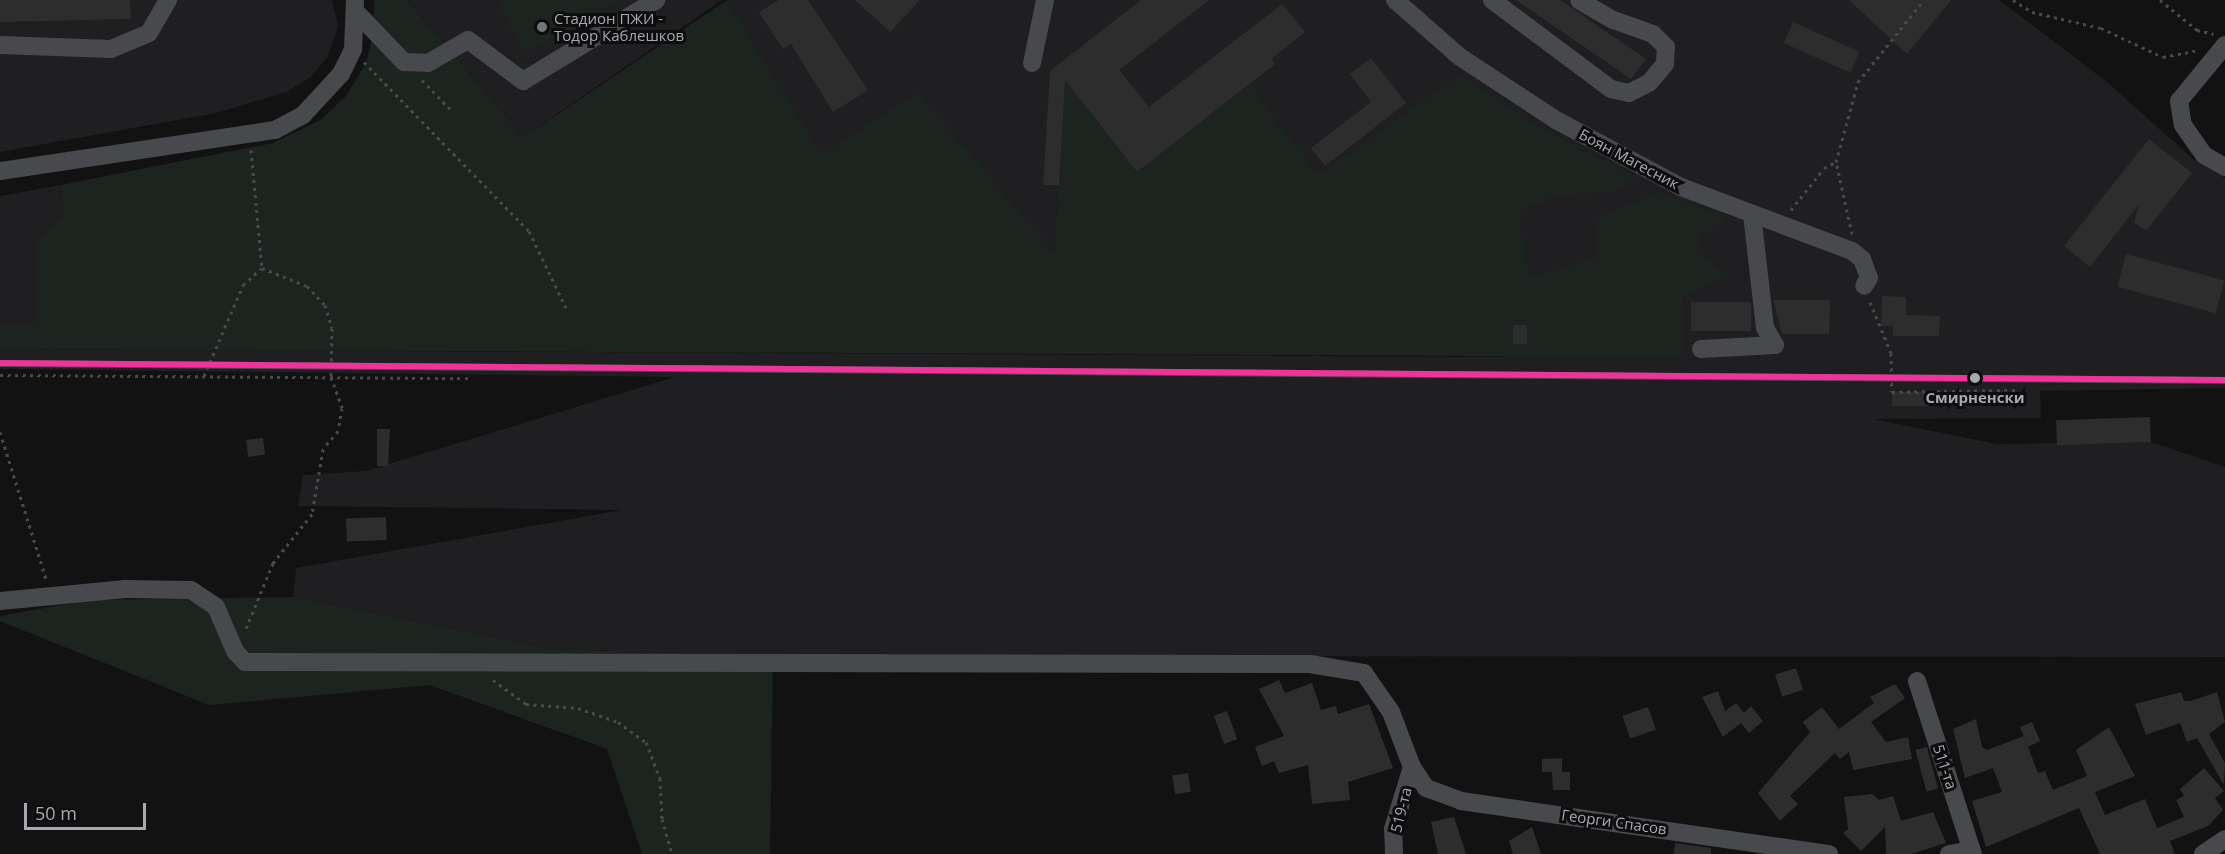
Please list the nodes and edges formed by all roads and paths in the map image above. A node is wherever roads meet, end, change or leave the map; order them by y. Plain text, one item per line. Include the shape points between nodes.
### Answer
1 (168, 0) edge
2 (656, 0) edge
3 (1045, 0) edge
4 (1395, 0) edge
5 (1492, 0) edge
6 (1579, 0) edge
7 (1924, 0) edge
8 (2013, 0) edge
9 (2160, 0) edge
10 (355, 6) edge
11 (2225, 37) edge
12 (0, 45) edge
13 (2225, 45) edge
14 (353, 49) junction
15 (2205, 49) dead end
16 (404, 62) junction
17 (1032, 63) dead end
18 (451, 110) dead end
19 (250, 134) junction
20 (1836, 162) junction
21 (2225, 167) edge
22 (0, 171) edge
23 (1752, 214) junction
24 (1777, 223) junction
25 (1852, 251) junction
26 (262, 268) junction
27 (1864, 286) joint
28 (566, 308) dead end
29 (1701, 349) dead end
30 (0, 375) edge
31 (204, 376) junction
32 (331, 377) junction
33 (471, 378) dead end
34 (2018, 390) dead end
35 (0, 432) edge
36 (35, 595) junction
37 (0, 602) edge
38 (245, 662) junction
39 (489, 678) dead end
40 (1917, 681) dead end
41 (1412, 767) junction
42 (2225, 839) edge
43 (1972, 852) edge
44 (672, 854) edge
45 (1394, 854) edge
46 (1829, 854) edge
47 (1949, 854) edge
48 (2203, 854) edge

1 - 12 street via 149,33 111,49
2 - 16 street via 535,78 514,79 468,40 428,63
3 - 17 street
4 - 23 street, Боян Магесник via 1460,57 1556,120 1681,187
5 - 6 street via 1611,89 1629,93 1649,83 1665,64 1666,47 1653,34
7 - 20 path via 1858,82
8 - 15 path via 2032,12 2101,28 2163,57
9 - 11 path via 2197,30
10 - 14 street
10 - 16 street
13 - 21 street via 2180,101 2183,125 2204,155
14 - 19 street via 325,96 303,115 275,130
14 - 28 path via 529,231
16 - 18 path
19 - 22 street
19 - 26 path
20 - 24 path via 1824,168
20 - 25 path via 1852,231
23 - 24 street, Боян Магесник
23 - 29 street via 1765,328 1775,345
24 - 25 street, Боян Магесник
25 - 27 street via 1862,259 1869,278
26 - 31 path via 243,285
26 - 32 path via 307,286 325,305 333,328
27 - 34 path via 1891,353 1892,392
30 - 31 path
31 - 32 path
32 - 33 path
32 - 38 path via 342,408 338,431 323,449 312,514 273,563 253,602 243,639
35 - 36 path via 47,577
36 - 37 street
36 - 38 street via 191,590 216,606 235,651
38 - 41 street, Георги Спасов via 1310,664 1364,673 1391,712
39 - 44 path via 526,704 578,708 618,723 646,741 660,778 662,819
40 - 43 street, 511-та
41 - 45 street, 519-та via 1394,829
41 - 46 street, Георги Спасов via 1426,788 1461,801
42 - 48 street
43 - 47 street

